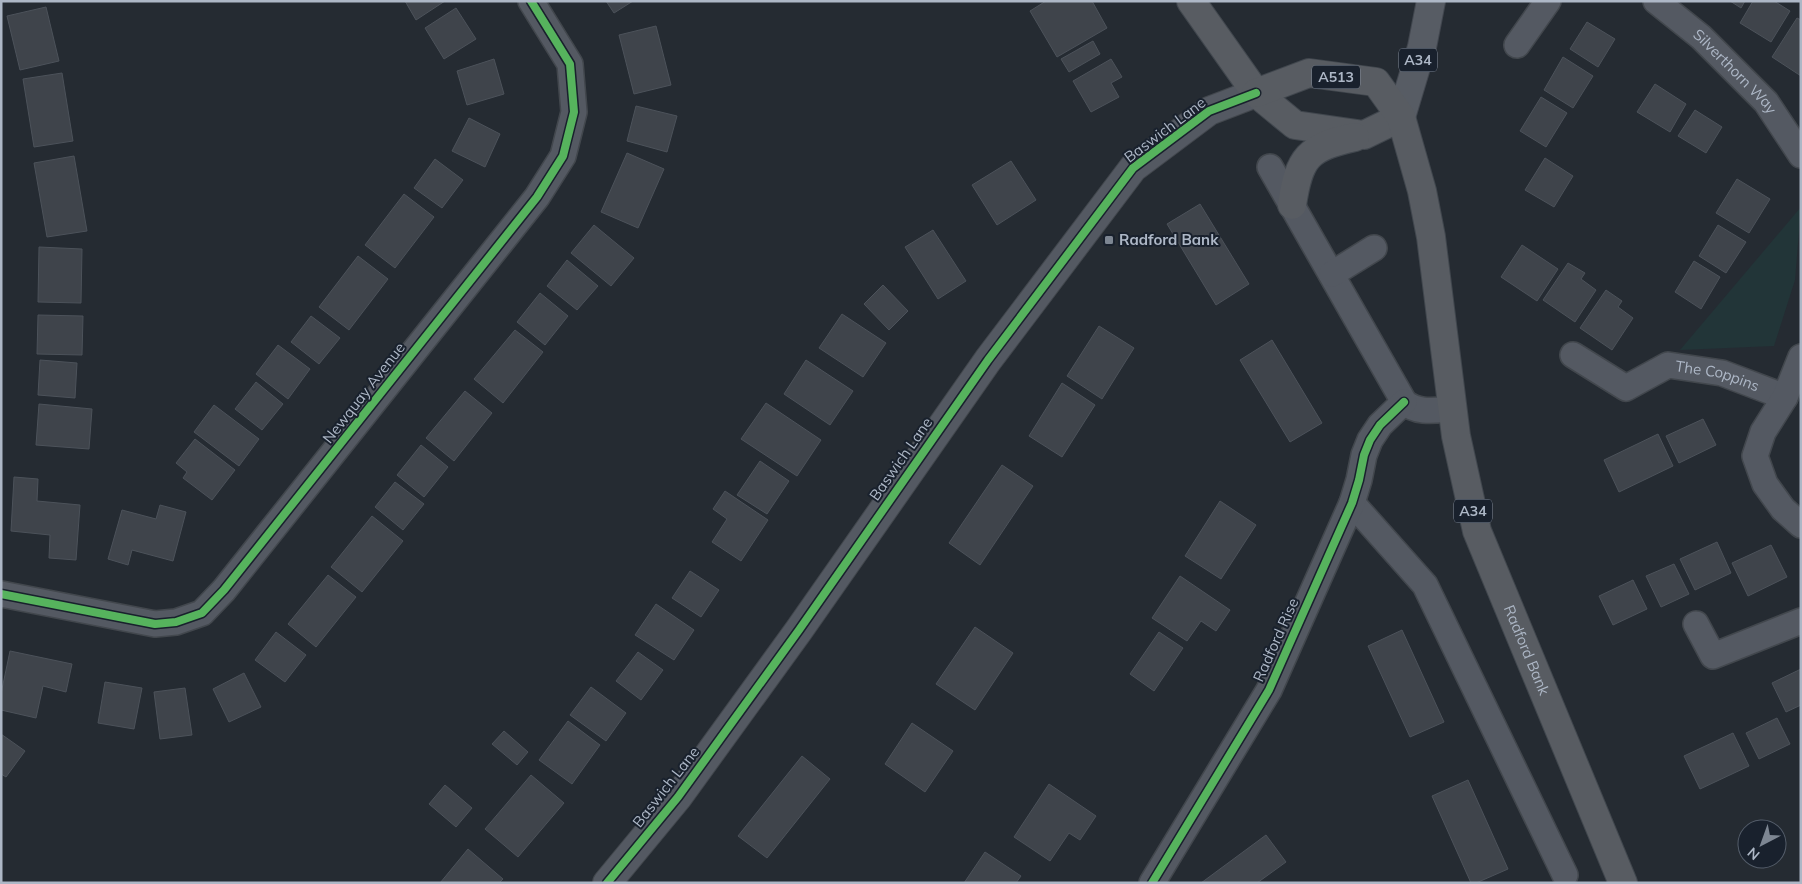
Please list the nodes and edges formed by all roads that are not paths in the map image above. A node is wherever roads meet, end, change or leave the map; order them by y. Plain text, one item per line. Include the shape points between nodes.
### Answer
1 (531, 1) edge
2 (1191, 1) edge
3 (1431, 1) edge
4 (1548, 1) edge
5 (1656, 1) edge
6 (1516, 45) dead end
7 (1256, 93) junction
8 (1401, 117) junction
9 (1364, 135) junction
10 (1801, 155) edge
11 (1270, 167) dead end
12 (1292, 205) junction
13 (1374, 248) dead end
14 (1332, 274) junction
15 (1573, 354) dead end
16 (1801, 357) edge
17 (1785, 397) junction
18 (1404, 402) junction
19 (1454, 409) junction
20 (1352, 503) junction
21 (1801, 525) edge
22 (1, 594) edge
23 (1801, 621) edge
24 (1696, 624) dead end
25 (1565, 875) dead end
26 (607, 883) edge
27 (1152, 883) edge
28 (1624, 883) edge

1 - 22 street, Newquay Avenue via 570,64 574,112 563,156 537,198 224,590 202,613 176,622 155,624
2 - 7 highway
3 - 8 main road, A34 via 1422,47
4 - 6 street
5 - 10 street, Silverthorn Way via 1701,37 1766,102
7 - 8 highway, A513 via 1310,73 1376,82
7 - 9 highway via 1295,125
7 - 26 street, Baswich Lane via 1209,111 1133,168 988,360 678,797
8 - 9 highway
8 - 19 highway, Radford Bank / A34 via 1432,237
9 - 12 highway via 1330,142 1313,152 1302,165
11 - 12 street
12 - 14 street
13 - 14 street
14 - 18 street
15 - 17 street, The Coppins via 1626,388 1668,365 1722,373
16 - 17 street
17 - 21 street via 1762,432 1755,456 1765,484 1783,509
18 - 19 street via 1419,410
18 - 20 street, Radford Rise via 1380,425 1370,440
19 - 28 highway, Radford Bank / A34 via 1456,436 1477,531
20 - 25 street via 1425,585
20 - 27 street, Radford Rise via 1269,690
23 - 24 street via 1713,656

